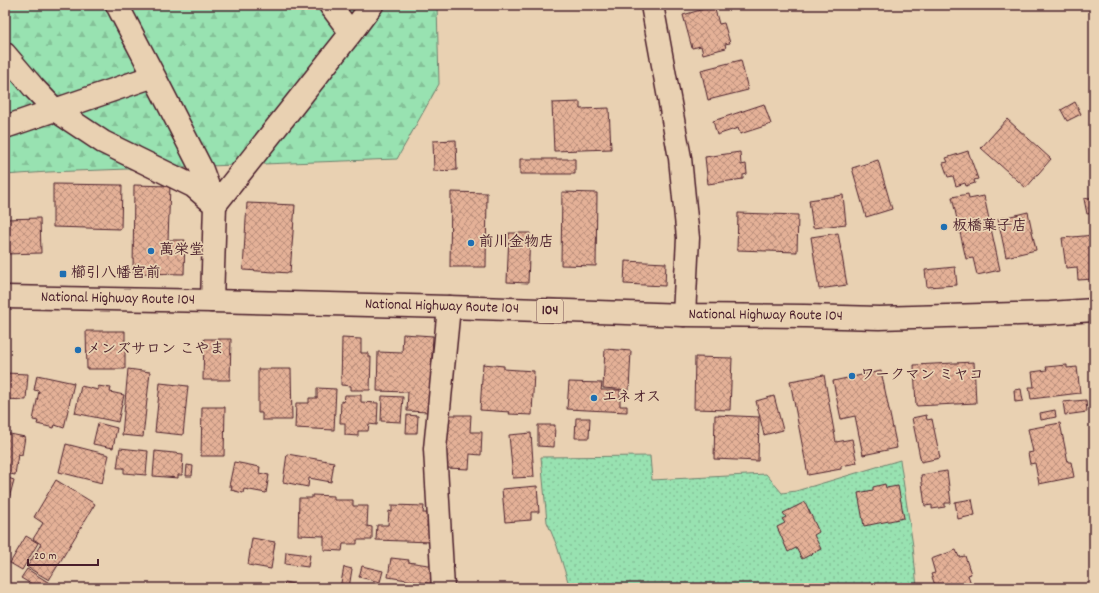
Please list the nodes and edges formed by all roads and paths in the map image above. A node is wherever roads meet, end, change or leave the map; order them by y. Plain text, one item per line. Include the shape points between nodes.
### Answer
1 (117, 5) edge
2 (330, 5) edge
3 (372, 5) edge
4 (652, 5) edge
5 (351, 33) junction
6 (5, 54) edge
7 (154, 76) junction
8 (56, 110) junction
9 (5, 127) edge
10 (214, 205) junction
11 (5, 297) edge
12 (212, 301) junction
13 (449, 307) junction
14 (1094, 310) edge
15 (684, 315) junction
16 (444, 588) edge

1 - 7 main road
2 - 5 main road
3 - 5 main road
4 - 15 main road via 680,158 688,238
5 - 10 main road
6 - 8 main road
7 - 8 main road
7 - 10 main road via 202,170
8 - 9 main road
8 - 10 main road via 103,142 193,186
10 - 12 main road
11 - 12 main road, National Highway Route 104 / 104
12 - 13 main road, National Highway Route 104 / 104
13 - 15 main road, National Highway Route 104 / 104
13 - 16 main road via 435,449
14 - 15 main road, National Highway Route 104 / 104 via 879,318

